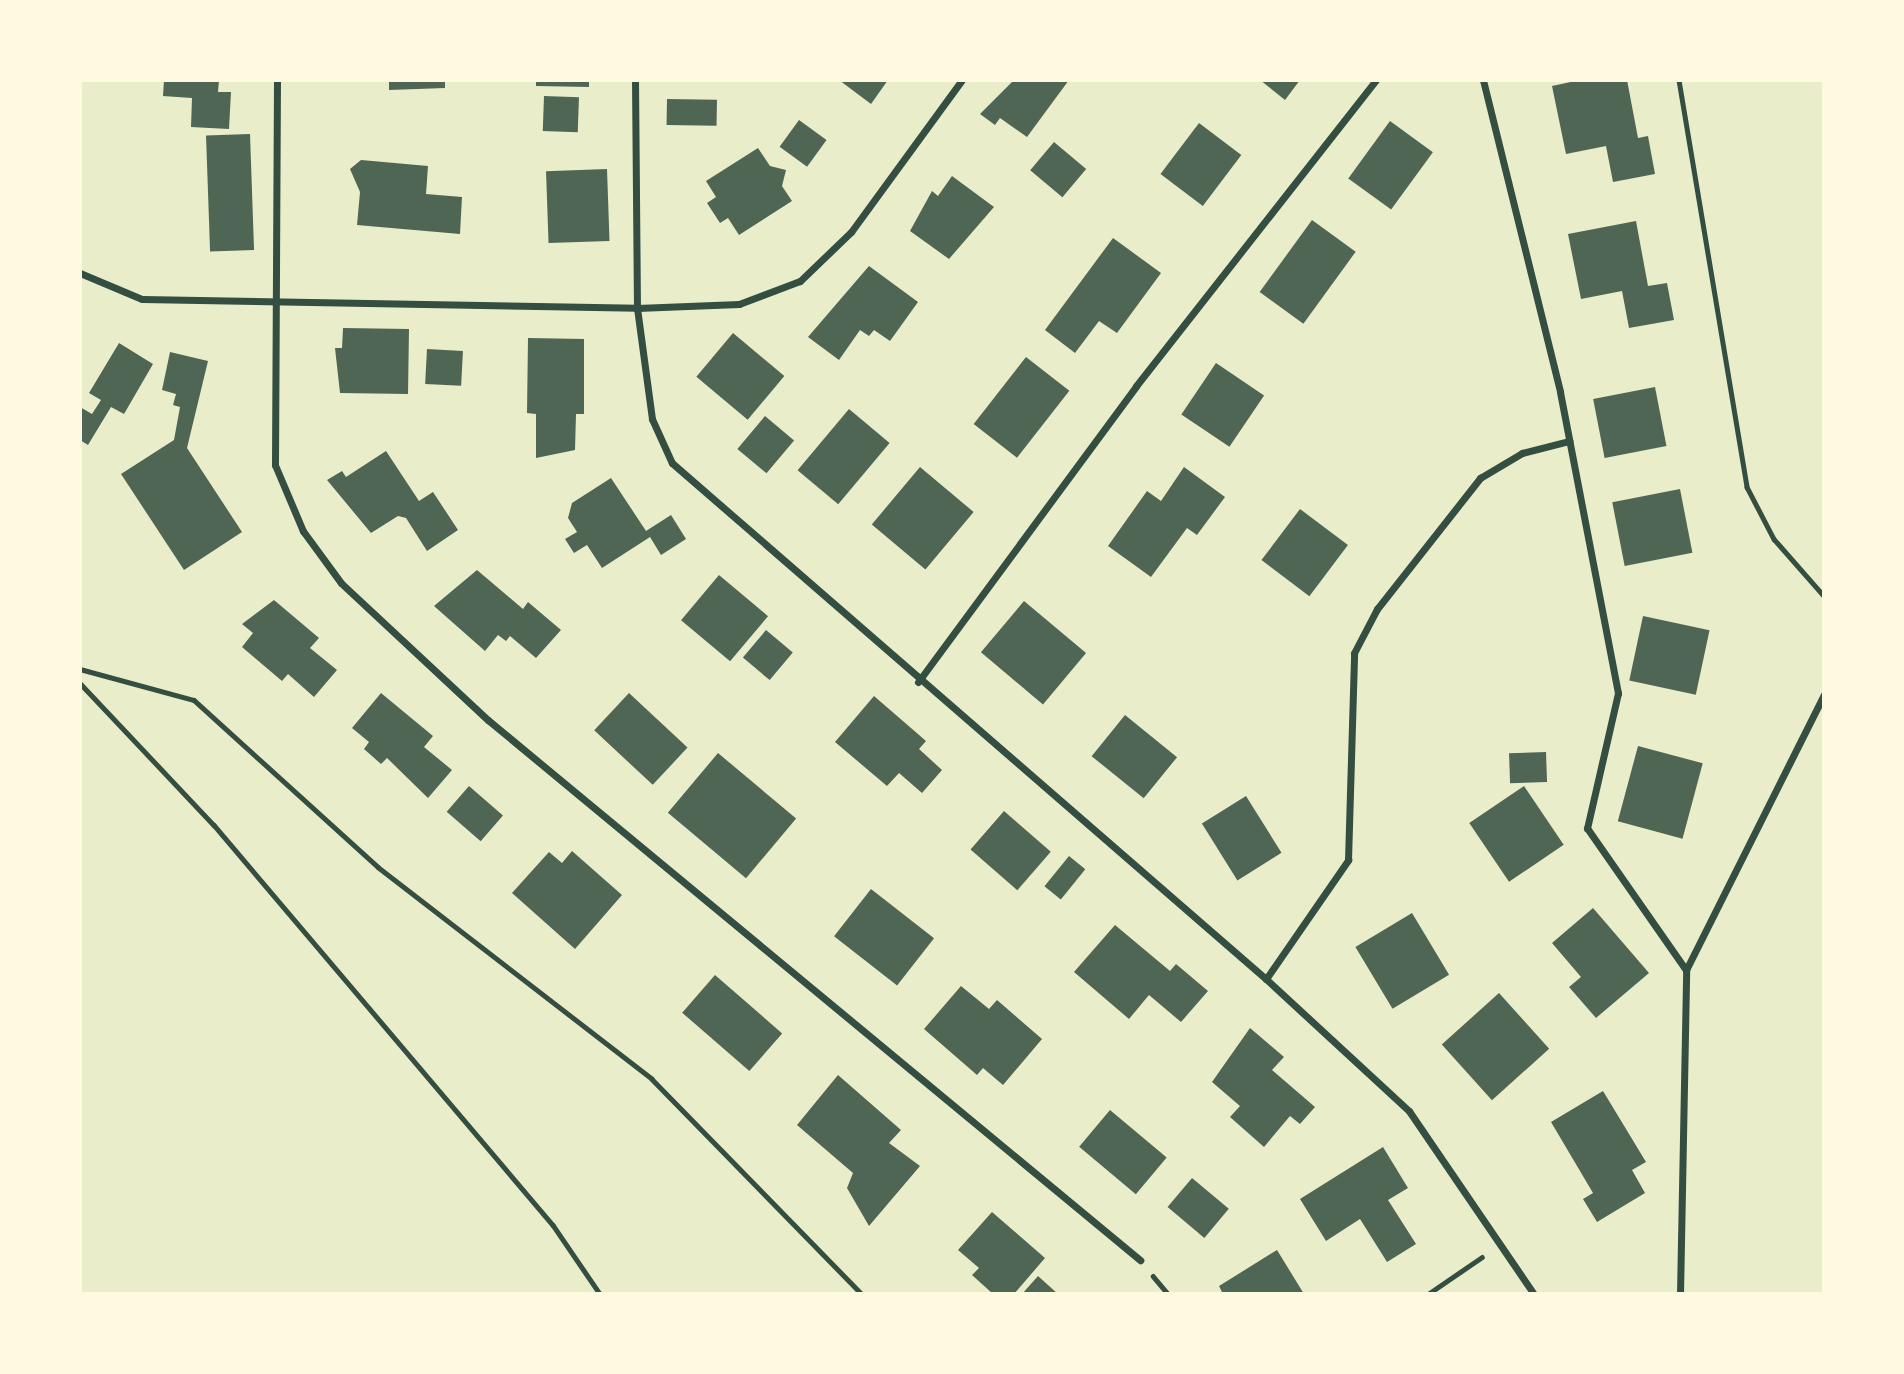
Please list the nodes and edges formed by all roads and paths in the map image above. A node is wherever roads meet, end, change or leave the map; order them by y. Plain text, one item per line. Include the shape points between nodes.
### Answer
1 (276, 80) edge
2 (635, 80) edge
3 (962, 80) edge
4 (1376, 80) edge
5 (1483, 80) edge
6 (1679, 80) edge
7 (80, 273) edge
8 (271, 305) junction
9 (637, 308) junction
10 (1569, 441) junction
11 (1824, 596) edge
12 (80, 669) edge
13 (918, 682) junction
14 (80, 683) edge
15 (1824, 695) edge
16 (1686, 970) junction
17 (1266, 979) junction
18 (1504, 1243) junction
19 (1140, 1260) dead end
20 (600, 1293) edge
21 (862, 1293) edge
22 (1428, 1293) edge
23 (1534, 1293) edge
24 (1680, 1293) edge

1 - 8 street
2 - 9 street
3 - 9 street via 851,232 800,281 739,303
4 - 13 street via 1136,386
5 - 10 street
6 - 11 path via 1746,487 1774,539
7 - 8 street via 142,299
8 - 9 street
8 - 19 street via 275,465 303,531 341,583 488,720 766,956
9 - 13 street via 652,419 672,463
10 - 16 street via 1618,693 1587,828
10 - 17 street via 1522,453 1480,478 1377,609 1354,653 1348,860
12 - 21 path via 194,699 378,867 652,1079
13 - 17 street
14 - 20 path via 223,836 553,1225
15 - 16 street
16 - 24 street
17 - 18 street via 1409,1111
18 - 22 path
18 - 23 street

